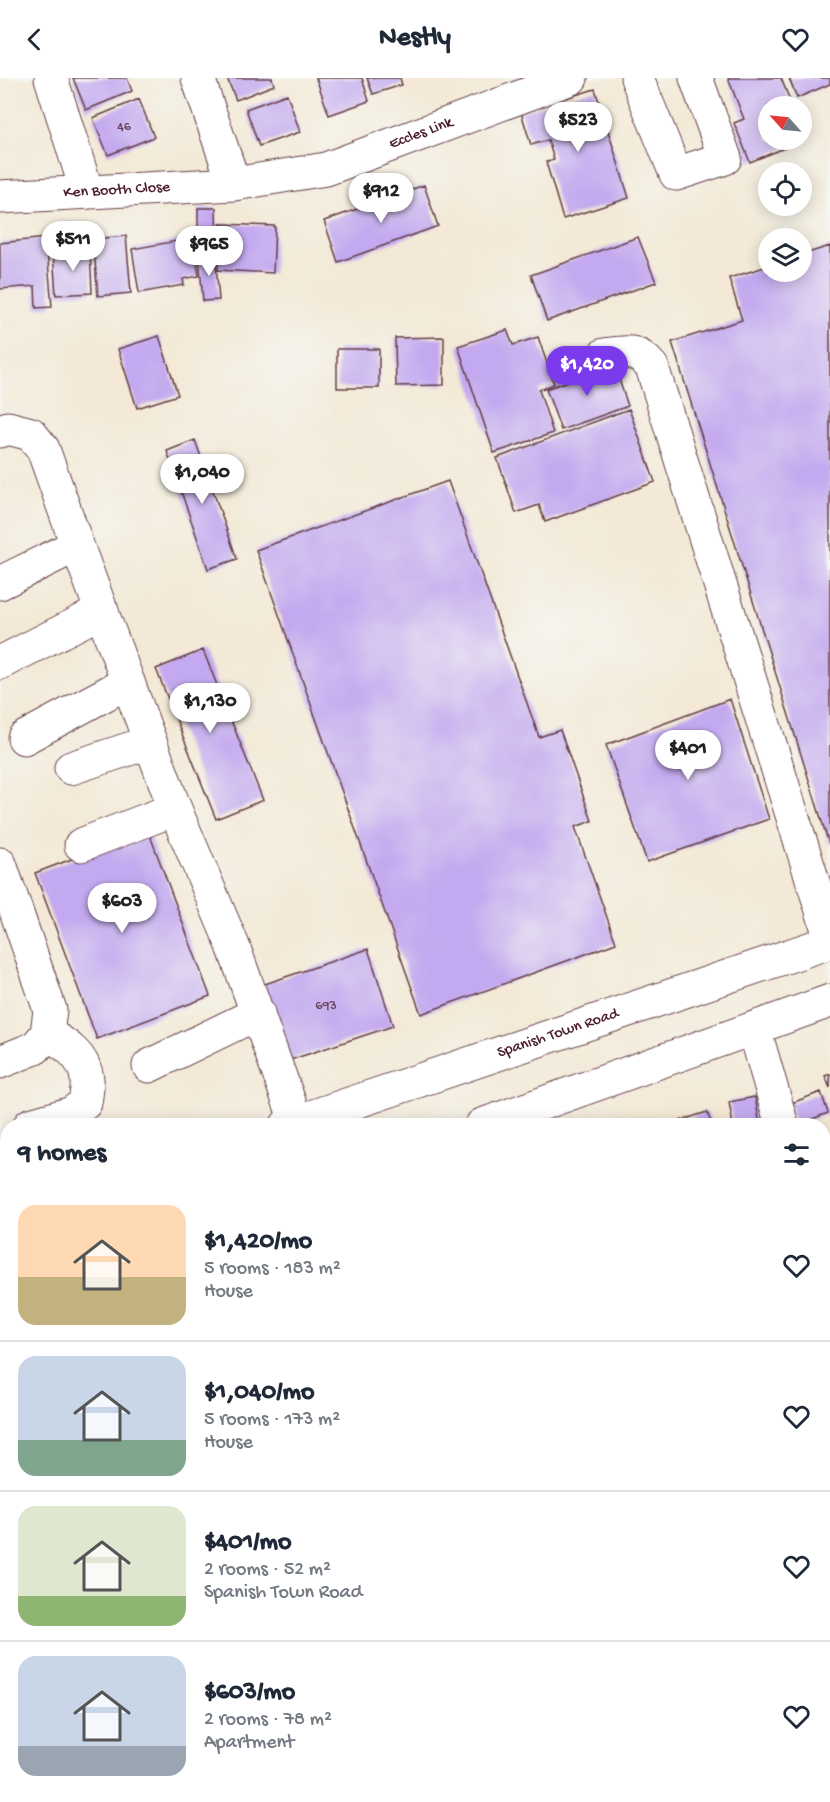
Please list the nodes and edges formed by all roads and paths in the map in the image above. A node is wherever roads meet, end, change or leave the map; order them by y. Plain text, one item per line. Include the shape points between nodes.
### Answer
1 (51, 78) edge
2 (198, 78) edge
3 (571, 78) edge
4 (637, 78) edge
5 (696, 78) edge
6 (234, 184) junction
7 (87, 192) junction
8 (0, 197) edge
9 (604, 355) dead end
10 (0, 431) edge
11 (77, 545) junction
12 (0, 583) edge
13 (102, 611) junction
14 (0, 663) edge
15 (128, 682) junction
16 (24, 738) dead end
17 (150, 742) junction
18 (71, 768) dead end
19 (175, 809) junction
20 (81, 845) dead end
21 (0, 864) edge
22 (830, 936) edge
23 (830, 942) edge
24 (830, 1001) edge
25 (258, 1013) junction
26 (754, 1028) junction
27 (47, 1034) junction
28 (0, 1062) edge
29 (149, 1066) dead end
30 (54, 1118) edge
31 (292, 1118) edge
32 (312, 1118) edge
33 (502, 1118) edge
34 (780, 1118) edge

1 - 7 main road
2 - 6 main road
3 - 6 main road, Eccles Link via 326,169
4 - 5 main road via 675,174 725,158
6 - 7 main road, Ken Booth Close
7 - 8 main road, Ken Booth Close
9 - 22 main road via 630,351 652,367
10 - 11 main road via 8,428 30,434 43,449
11 - 12 main road
11 - 13 main road
13 - 14 main road
13 - 15 main road
15 - 16 main road
15 - 17 main road
17 - 18 main road
17 - 19 main road
19 - 20 main road
19 - 25 main road
21 - 27 main road via 50,1010
23 - 32 main road, Spanish Town Road
24 - 26 main road
25 - 29 main road
25 - 31 main road
26 - 33 main road
26 - 34 main road
27 - 28 main road via 35,1048
27 - 30 main road via 80,1059 87,1079 86,1103 72,1113

